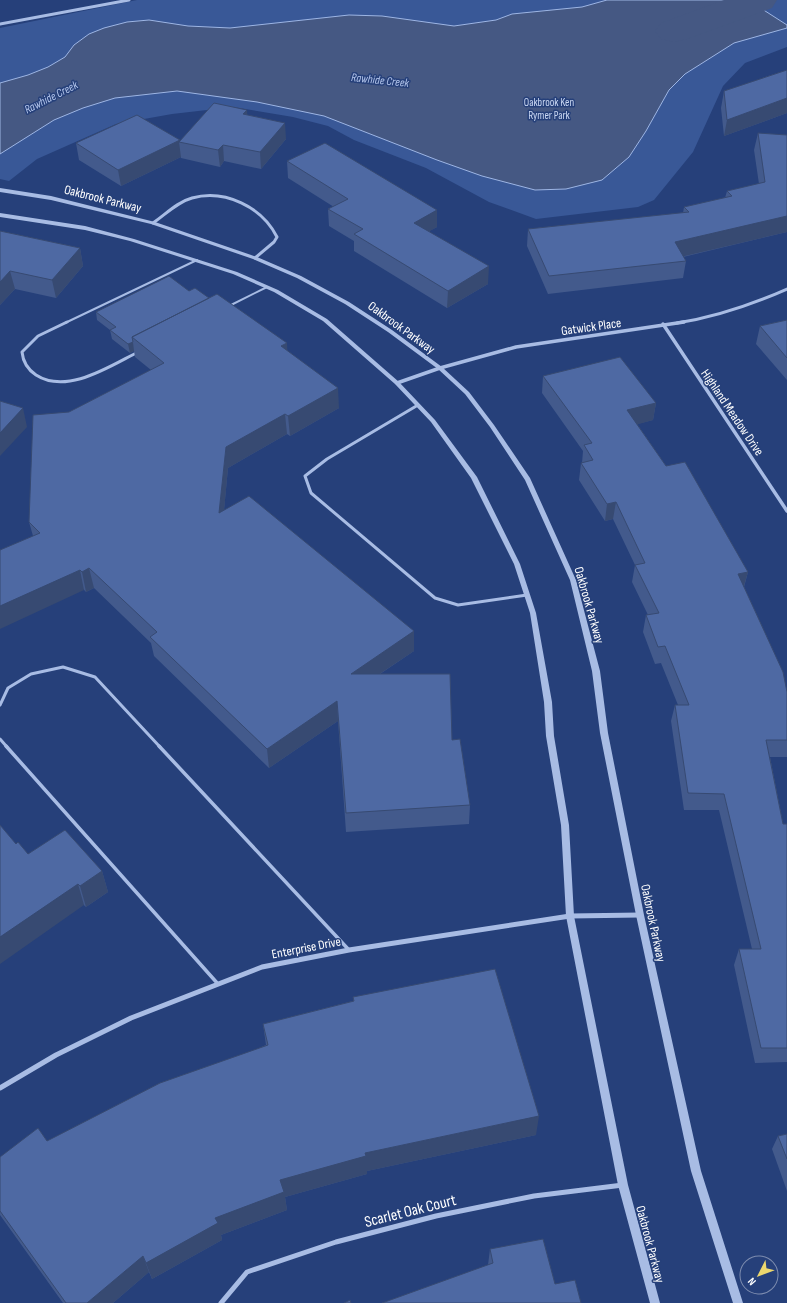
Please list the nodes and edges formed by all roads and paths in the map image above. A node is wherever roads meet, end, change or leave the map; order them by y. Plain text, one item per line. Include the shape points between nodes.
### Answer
1 (130, 0) edge
2 (0, 24) edge
3 (0, 190) edge
4 (0, 215) edge
5 (153, 223) junction
6 (255, 258) junction
7 (197, 260) junction
8 (267, 287) junction
9 (787, 289) edge
10 (224, 309) edge
11 (663, 324) junction
12 (139, 351) edge
13 (440, 368) junction
14 (397, 384) junction
15 (418, 405) junction
16 (787, 511) edge
17 (527, 595) junction
18 (0, 705) edge
19 (0, 739) edge
20 (640, 915) junction
21 (570, 916) junction
22 (349, 950) junction
23 (218, 984) junction
24 (0, 1088) edge
25 (623, 1185) junction
26 (221, 1303) edge
27 (655, 1303) edge
28 (738, 1303) edge

1 - 2 street
3 - 5 street, Oakbrook Parkway via 51,198
4 - 7 street, Oakbrook Parkway via 85,228
5 - 6 street, Oakbrook Parkway
5 - 6 street via 192,198 213,197 241,203 259,212 274,228 277,237
6 - 13 street, Oakbrook Parkway via 299,277 347,303
7 - 8 street, Oakbrook Parkway
7 - 12 lane via 38,336 22,352 23,363 38,378 63,383 90,376
8 - 10 lane
8 - 14 street, Oakbrook Parkway via 325,320
9 - 11 street, Gatwick Place via 722,314
11 - 13 street, Gatwick Place via 581,339 516,347
11 - 16 street, Highland Meadow Drive
13 - 14 street, Gatwick Place
13 - 20 street, Oakbrook Parkway via 467,393 528,480 573,580 596,671 604,733
14 - 15 street, Oakbrook Parkway
15 - 17 street, Oakbrook Parkway via 433,421 474,477 517,564
15 - 17 lane via 327,459 305,476 310,494 435,598 458,605
17 - 21 street, Oakbrook Parkway via 536,628 565,825
18 - 22 lane via 8,688 31,674 62,667 95,677
19 - 23 lane
20 - 21 street, Enterprise Drive
20 - 28 street, Oakbrook Parkway via 696,1171
21 - 22 street, Enterprise Drive
21 - 25 street, Oakbrook Parkway
22 - 23 street, Enterprise Drive via 262,967
23 - 24 street, Enterprise Drive via 131,1018 56,1055
25 - 26 street, Scarlet Oak Court via 534,1196 436,1216 336,1242 247,1272
25 - 27 street, Oakbrook Parkway

